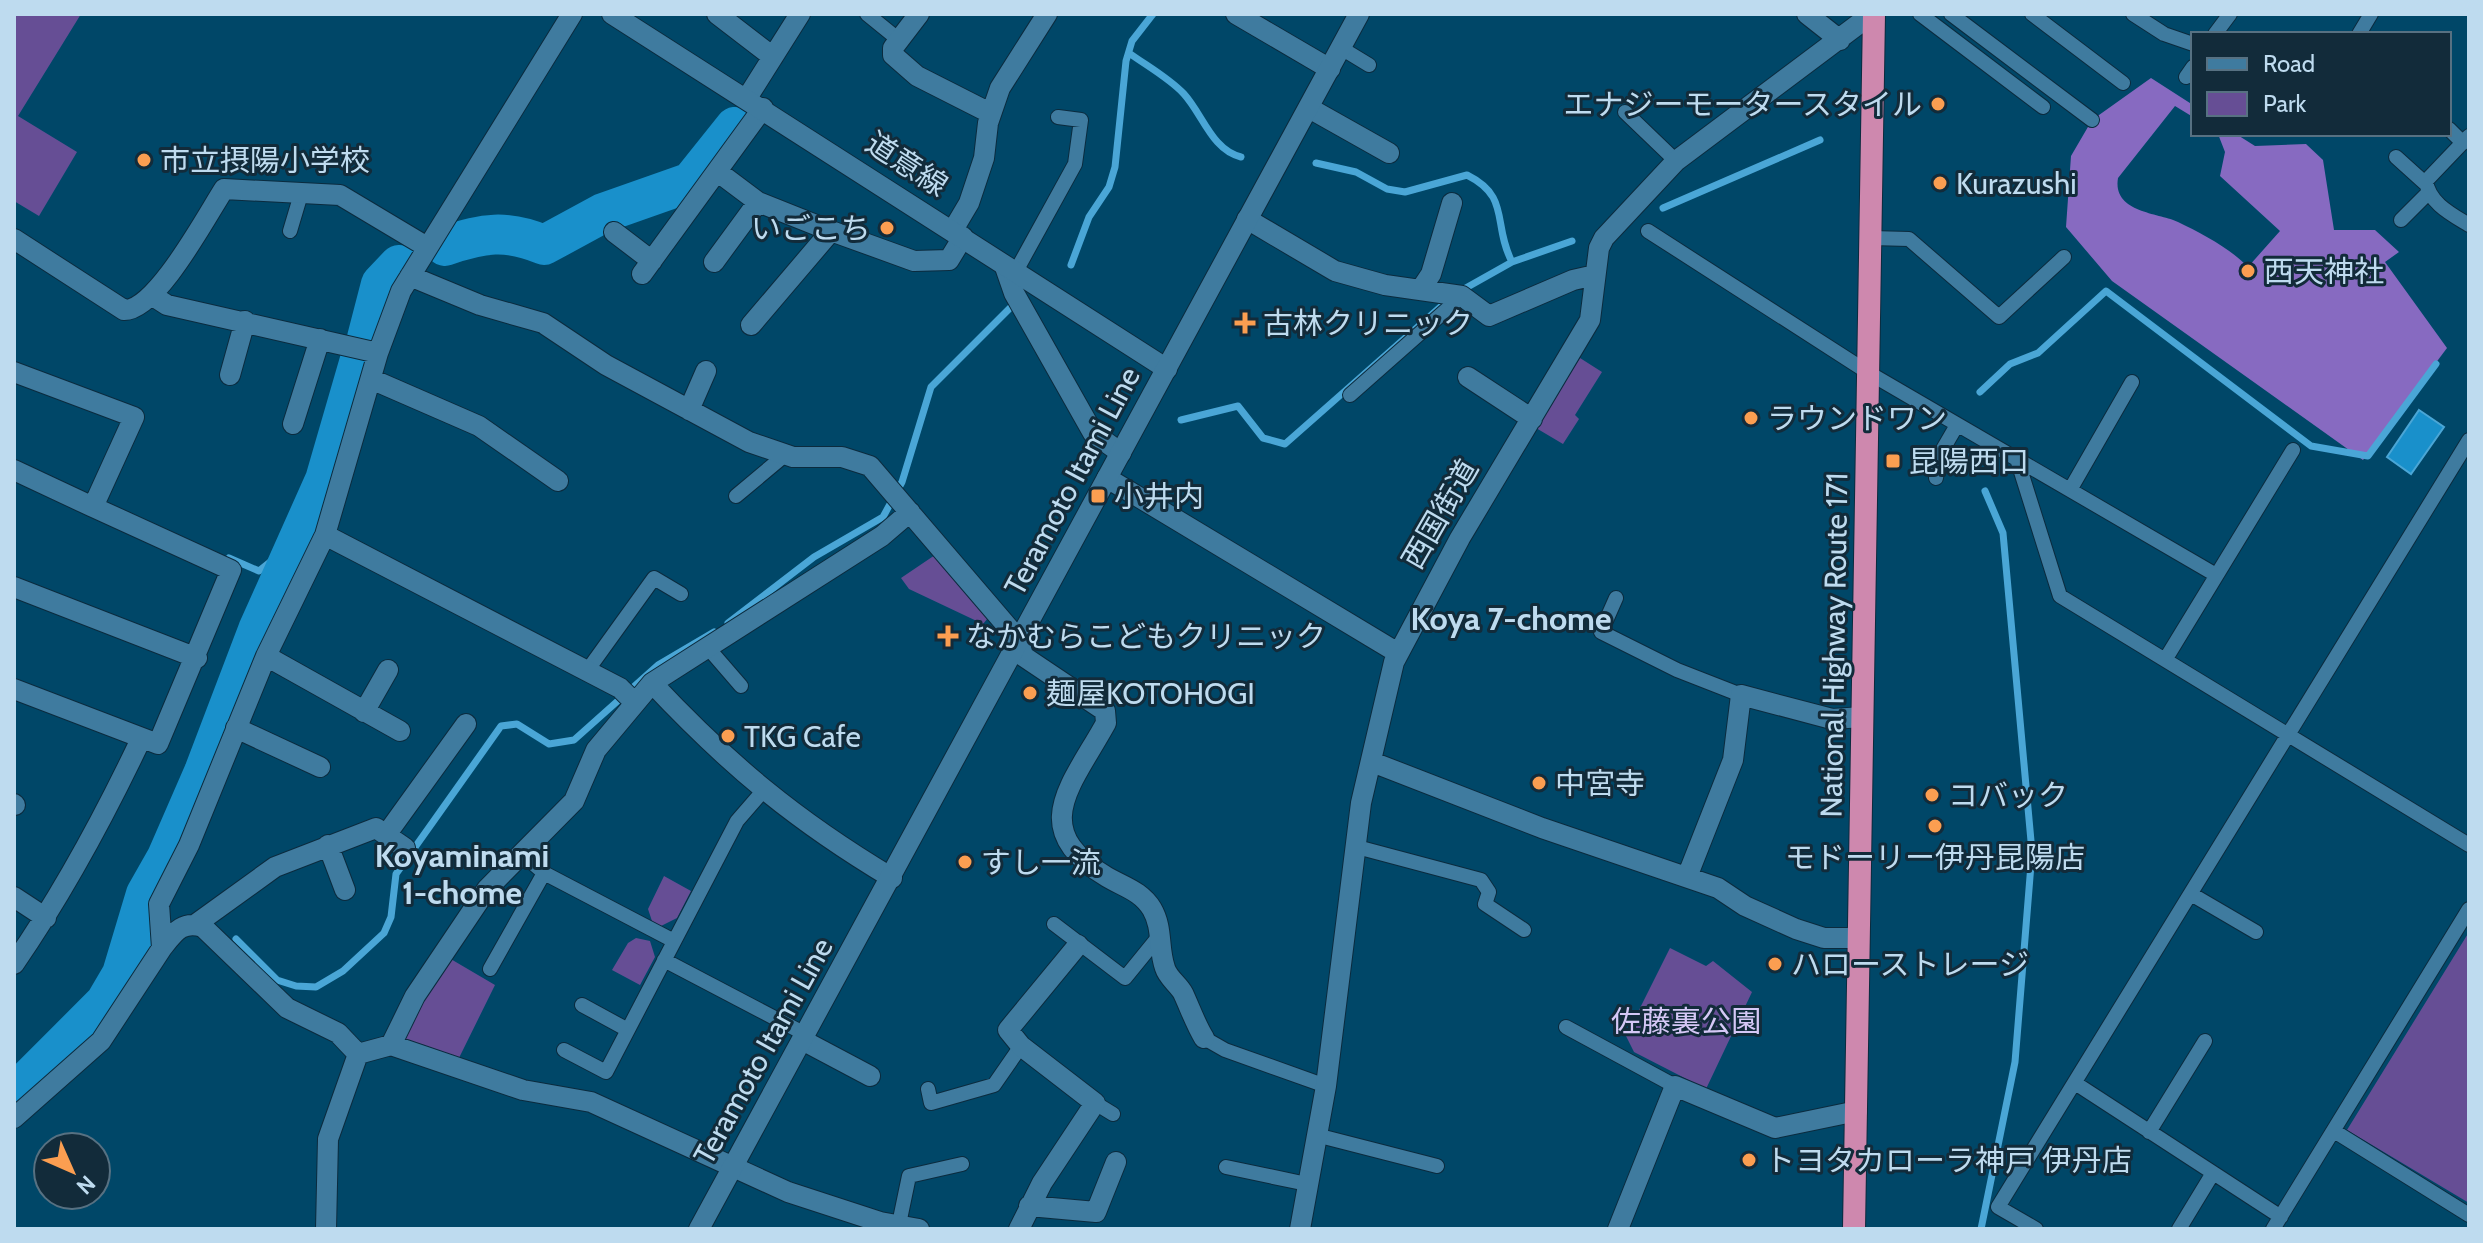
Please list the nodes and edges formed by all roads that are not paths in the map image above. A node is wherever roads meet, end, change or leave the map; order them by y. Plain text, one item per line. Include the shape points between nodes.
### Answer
1 (572, 14) edge
2 (612, 14) edge
3 (717, 14) edge
4 (800, 14) edge
5 (867, 14) edge
6 (919, 14) edge
7 (1047, 14) edge
8 (1236, 14) edge
9 (1359, 14) edge
10 (1807, 14) edge
11 (1873, 14) edge
12 (1920, 14) edge
13 (1951, 14) edge
14 (2032, 14) edge
15 (2133, 14) edge
16 (2230, 14) edge
17 (2371, 14) edge
18 (2216, 32) edge
19 (2360, 32) edge
20 (899, 40) junction
21 (1840, 40) junction
22 (2191, 43) edge
23 (1341, 48) junction
24 (773, 57) junction
25 (1369, 65) dead end
26 (1330, 69) junction
27 (2123, 83) dead end
28 (755, 103) junction
29 (2043, 107) dead end
30 (1309, 108) junction
31 (1625, 112) dead end
32 (990, 113) junction
33 (1058, 117) dead end
34 (2092, 120) dead end
35 (2466, 140) edge
36 (1389, 153) dead end
37 (2396, 157) dead end
38 (1676, 161) junction
39 (718, 172) junction
40 (2427, 189) junction
41 (301, 194) junction
42 (758, 202) junction
43 (1452, 203) dead end
44 (1247, 219) junction
45 (2401, 220) dead end
46 (2469, 225) edge
47 (290, 231) dead end
48 (831, 231) junction
49 (1648, 231) dead end
50 (614, 232) dead end
51 (958, 234) junction
52 (1871, 238) junction
53 (427, 247) junction
54 (18, 249) edge
55 (2064, 257) dead end
56 (714, 262) dead end
57 (1010, 270) junction
58 (1595, 275) junction
59 (410, 276) junction
60 (1421, 289) junction
61 (153, 296) junction
62 (1462, 296) junction
63 (763, 320) dead end
64 (245, 321) junction
65 (320, 339) junction
66 (378, 353) junction
67 (1167, 369) junction
68 (706, 371) dead end
69 (14, 372) edge
70 (1869, 373) junction
71 (230, 375) dead end
72 (1468, 377) dead end
73 (371, 379) junction
74 (2132, 382) dead end
75 (1350, 395) dead end
76 (689, 410) junction
77 (1532, 419) junction
78 (293, 424) dead end
79 (1957, 425) junction
80 (2469, 440) edge
81 (2293, 450) dead end
82 (1121, 453) junction
83 (785, 455) junction
84 (2017, 459) junction
85 (14, 470) edge
86 (1107, 478) junction
87 (1936, 478) dead end
88 (558, 481) dead end
89 (2070, 490) junction
90 (736, 496) dead end
91 (93, 507) junction
92 (910, 512) junction
93 (325, 535) junction
94 (2216, 575) junction
95 (14, 587) edge
96 (681, 594) dead end
97 (1616, 598) dead end
98 (1019, 640) junction
99 (709, 649) junction
100 (1398, 653) junction
101 (266, 656) junction
102 (197, 658) junction
103 (2165, 660) junction
104 (388, 670) dead end
105 (587, 671) junction
106 (652, 683) junction
107 (741, 686) dead end
108 (14, 689) edge
109 (1741, 695) junction
110 (634, 702) junction
111 (364, 712) junction
112 (1863, 717) junction
113 (466, 724) dead end
114 (236, 728) junction
115 (400, 731) dead end
116 (2288, 737) junction
117 (141, 739) junction
118 (1372, 762) junction
119 (320, 767) dead end
120 (763, 791) junction
121 (386, 835) junction
122 (328, 845) junction
123 (2469, 845) edge
124 (1357, 847) junction
125 (405, 848) dead end
126 (522, 854) junction
127 (544, 873) junction
128 (1687, 877) junction
129 (892, 878) junction
130 (345, 890) dead end
131 (2191, 894) junction
132 (14, 897) edge
133 (2469, 909) edge
134 (46, 918) junction
135 (196, 924) junction
136 (1054, 924) dead end
137 (1524, 930) dead end
138 (2256, 932) dead end
139 (1160, 935) junction
140 (1859, 938) junction
141 (674, 941) junction
142 (1078, 945) junction
143 (162, 948) junction
144 (664, 960) junction
145 (14, 964) edge
146 (490, 969) dead end
147 (582, 1005) dead end
148 (1566, 1027) dead end
149 (628, 1030) junction
150 (805, 1038) junction
151 (1204, 1038) joint
152 (2205, 1041) dead end
153 (391, 1045) junction
154 (1021, 1046) junction
155 (564, 1050) dead end
156 (358, 1054) junction
157 (867, 1069) dead end
158 (2075, 1083) junction
159 (1326, 1086) junction
160 (1675, 1086) junction
161 (930, 1102) dead end
162 (1095, 1103) junction
163 (1857, 1111) junction
164 (1113, 1114) dead end
165 (14, 1118) edge
166 (2334, 1131) junction
167 (2149, 1132) junction
168 (1316, 1135) junction
169 (1116, 1162) dead end
170 (962, 1164) dead end
171 (1437, 1166) dead end
172 (1226, 1167) dead end
173 (733, 1169) junction
174 (2213, 1173) junction
175 (1307, 1184) junction
176 (1029, 1206) junction
177 (2469, 1215) edge
178 (2277, 1223) edge
179 (909, 1227) edge
180 (326, 1229) edge
181 (699, 1229) edge
182 (1019, 1229) edge
183 (1300, 1229) edge
184 (1618, 1229) edge
185 (1854, 1229) edge
186 (2036, 1229) edge
187 (2179, 1229) edge

1 - 53 street
2 - 28 street, 道意線
3 - 24 street
4 - 24 street
5 - 20 lane
6 - 20 street
7 - 32 street via 1015,61
8 - 26 street
9 - 23 street, Teramoto Itami Line
10 - 21 street
11 - 21 street, 西国街道
11 - 52 highway, National Highway Route 171
12 - 29 lane
13 - 34 lane
14 - 27 lane
15 - 22 lane
16 - 18 lane
17 - 19 lane
20 - 32 street via 893,55 900,64
21 - 38 street, 西国街道
23 - 25 lane
23 - 26 street, Teramoto Itami Line
24 - 28 street
26 - 30 street, Teramoto Itami Line
28 - 39 street
28 - 51 street, 道意線
30 - 36 street
30 - 44 street, Teramoto Itami Line
31 - 38 lane
32 - 51 street via 984,158
33 - 57 lane via 1081,120 1075,164
35 - 40 lane via 2426,181
37 - 40 lane
38 - 58 street, 西国街道 via 1604,238
39 - 42 street
39 - 50 street via 685,231 647,268
40 - 45 lane
40 - 46 lane via 2449,214
41 - 47 lane
41 - 53 street via 340,195
41 - 61 street via 224,189
42 - 48 street
42 - 56 street
43 - 60 street via 1431,274
44 - 60 street via 1335,271
44 - 67 street, Teramoto Itami Line
48 - 51 street via 914,261 949,260
48 - 63 street
49 - 70 lane
51 - 57 street, 道意線
52 - 55 lane via 1909,239 2006,322
52 - 70 highway, National Highway Route 171
53 - 59 street
54 - 61 street via 124,310 134,310
57 - 67 street, 道意線
57 - 82 street via 1014,293 1093,433
58 - 62 street via 1495,316
58 - 77 street, 西国街道 via 1590,320
59 - 66 street
59 - 76 street via 480,305 543,323
60 - 62 street
61 - 64 street via 167,305
62 - 75 lane
64 - 65 street
64 - 71 street
65 - 66 street
65 - 78 street
66 - 73 street
67 - 82 street, Teramoto Itami Line
68 - 76 street
69 - 91 street via 134,417
70 - 79 lane
70 - 112 highway, National Highway Route 171
72 - 77 street
73 - 88 street via 479,426
73 - 93 street
74 - 89 lane
76 - 83 street
77 - 100 street, 西国街道
79 - 84 lane
79 - 87 lane via 1939,456
80 - 116 lane
81 - 94 lane
82 - 86 street, Teramoto Itami Line
83 - 90 lane
83 - 92 street via 856,459 870,466
84 - 89 lane
84 - 103 lane via 2060,596
85 - 91 street
86 - 98 street, Teramoto Itami Line
86 - 100 street
89 - 94 lane
91 - 102 street via 231,570
92 - 98 street
92 - 99 street via 882,536
93 - 101 street
93 - 105 street
94 - 103 lane
95 - 102 street
96 - 105 lane via 654,578
97 - 109 lane via 1601,632
98 - 129 street, Teramoto Itami Line
98 - 139 street via 1023,656 1105,711 1106,723 1065,797 1059,820 1066,841 1085,862 1135,890 1150,905
99 - 106 street
99 - 107 lane
100 - 118 street, 西国街道
101 - 111 street
101 - 114 street
102 - 117 street via 158,744
103 - 116 lane
104 - 111 street
105 - 110 street
106 - 110 street
106 - 120 street
108 - 117 street
109 - 112 street via 1832,719
109 - 128 street via 1733,760
110 - 126 street via 596,750 574,801
111 - 115 street
112 - 140 highway, National Highway Route 171
113 - 121 street
114 - 119 street
114 - 143 street via 159,904
116 - 123 lane
116 - 131 lane
117 - 134 street
118 - 124 street, 西国街道
118 - 128 street
120 - 129 street
120 - 141 lane via 737,821
121 - 122 street via 376,828
121 - 125 street
122 - 130 street
122 - 135 street via 275,867
124 - 137 lane via 1481,880 1489,892 1485,904
124 - 159 street, 西国街道
126 - 127 lane
126 - 153 street via 487,889 415,996
127 - 141 lane
127 - 146 lane
128 - 140 street via 1796,929 1824,938
129 - 150 street, Teramoto Itami Line
131 - 138 lane
131 - 158 lane
132 - 134 street
133 - 166 lane
134 - 145 street
135 - 143 street via 178,928
135 - 156 street via 287,1008 338,1033
136 - 142 lane
139 - 142 lane via 1125,978
139 - 151 street via 1165,971 1182,991
140 - 163 highway, National Highway Route 171
141 - 144 lane
142 - 154 street via 1008,1030
143 - 165 street via 101,1041
144 - 149 lane
144 - 150 lane
147 - 149 lane
148 - 160 lane
149 - 155 lane via 606,1072
150 - 157 street
150 - 173 street, Teramoto Itami Line
151 - 159 lane
152 - 167 lane
153 - 156 street
153 - 173 street via 523,1090 591,1102
154 - 161 lane via 994,1085
154 - 162 street
156 - 180 street via 328,1139
158 - 167 lane
158 - 186 lane via 1998,1207
159 - 168 street, 西国街道
160 - 163 street via 1775,1128
160 - 184 street
162 - 164 lane
162 - 176 street via 1047,1165
163 - 185 highway, National Highway Route 171
166 - 177 lane
166 - 178 lane
167 - 174 lane
168 - 171 lane
168 - 175 street, 西国街道
169 - 176 street via 1104,1216
170 - 179 lane via 909,1176
172 - 175 lane
173 - 179 street via 788,1192
173 - 181 street, Teramoto Itami Line
174 - 178 lane
174 - 187 lane
175 - 183 street, 西国街道
176 - 182 street

